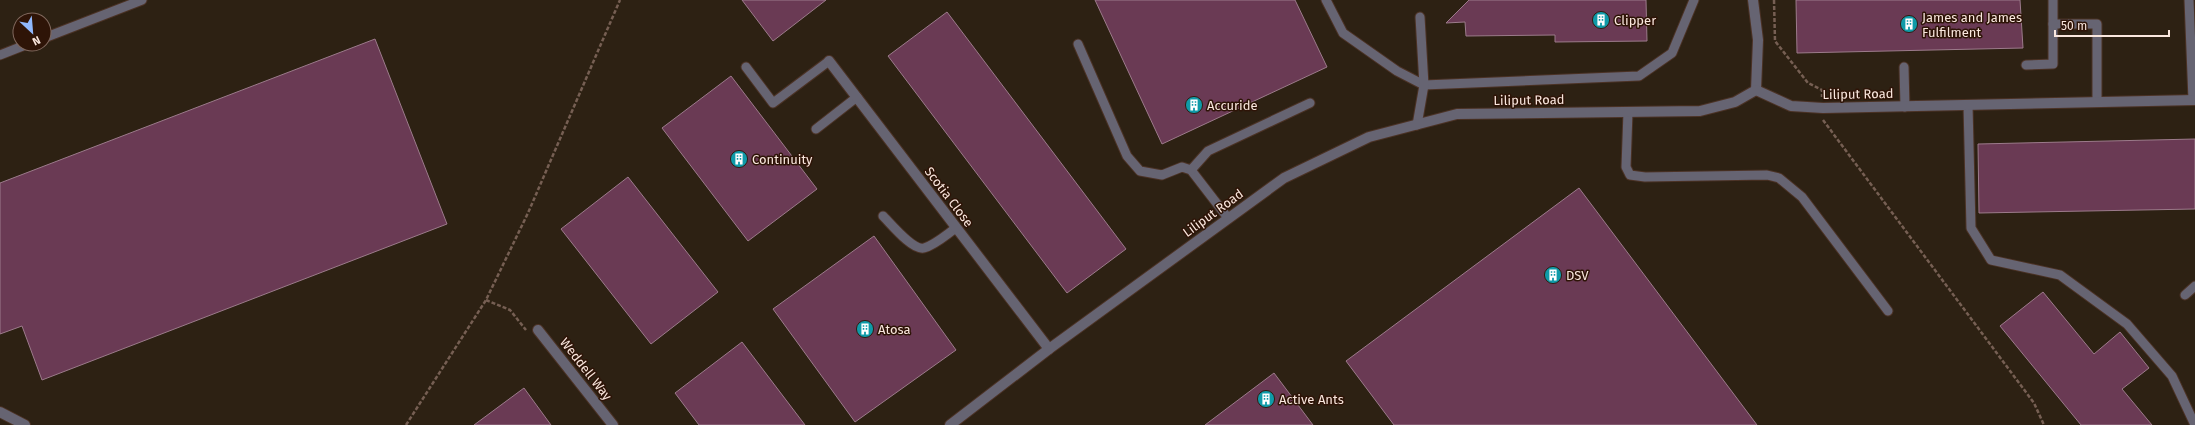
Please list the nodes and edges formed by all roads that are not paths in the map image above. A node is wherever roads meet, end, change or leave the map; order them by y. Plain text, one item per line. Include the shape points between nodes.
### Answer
1 (142, 0) edge
2 (1326, 0) edge
3 (1694, 0) edge
4 (1753, 0) edge
5 (2053, 0) edge
6 (2188, 0) edge
7 (1420, 17) dead end
8 (2053, 24) junction
9 (52, 35) edge
10 (1078, 44) dead end
11 (12, 50) edge
12 (0, 55) edge
13 (829, 61) joint
14 (2026, 64) dead end
15 (746, 67) dead end
16 (1904, 68) dead end
17 (1424, 85) junction
18 (1756, 90) junction
19 (857, 97) junction
20 (2194, 100) edge
21 (2097, 102) junction
22 (1310, 103) dead end
23 (1968, 105) junction
24 (1905, 107) junction
25 (1628, 112) junction
26 (1416, 126) junction
27 (816, 129) dead end
28 (1191, 170) junction
29 (883, 216) dead end
30 (1228, 218) junction
31 (956, 228) junction
32 (2195, 286) edge
33 (2185, 295) dead end
34 (1888, 311) dead end
35 (538, 330) road end
36 (1049, 349) junction
37 (0, 412) edge
38 (25, 425) edge
39 (613, 425) edge
40 (950, 425) edge
41 (2194, 425) edge

1 - 9 lane
2 - 17 lane via 1343,33 1397,71
3 - 17 lane via 1672,53 1640,76
4 - 18 street via 1758,40
5 - 8 lane
6 - 20 lane
7 - 17 lane
8 - 14 lane via 2054,64
8 - 21 lane via 2097,24
10 - 28 lane via 1119,142 1140,171 1162,175 1182,167
11 - 12 lane
13 - 15 lane via 773,103
13 - 19 street, Scotia Close
16 - 24 lane
17 - 26 lane
18 - 24 street, Liliput Road via 1791,106
18 - 25 street, Liliput Road via 1734,102 1700,111
19 - 27 lane
19 - 31 street, Scotia Close
20 - 21 street, Liliput Road
21 - 23 street, Liliput Road
22 - 28 lane via 1208,151
23 - 24 street, Liliput Road
23 - 41 lane via 1971,228 1991,260 2060,275 2127,324 2172,376
25 - 26 street, Liliput Road via 1457,114
25 - 34 lane via 1626,167 1630,175 1767,175 1779,178 1802,197
26 - 30 street, Liliput Road via 1369,137 1284,178
28 - 30 lane
29 - 31 lane via 910,243 919,248 928,246
30 - 36 street, Liliput Road
31 - 36 street, Scotia Close
32 - 33 lane
35 - 39 street, Weddell Way
36 - 40 street, Liliput Road
37 - 38 street

